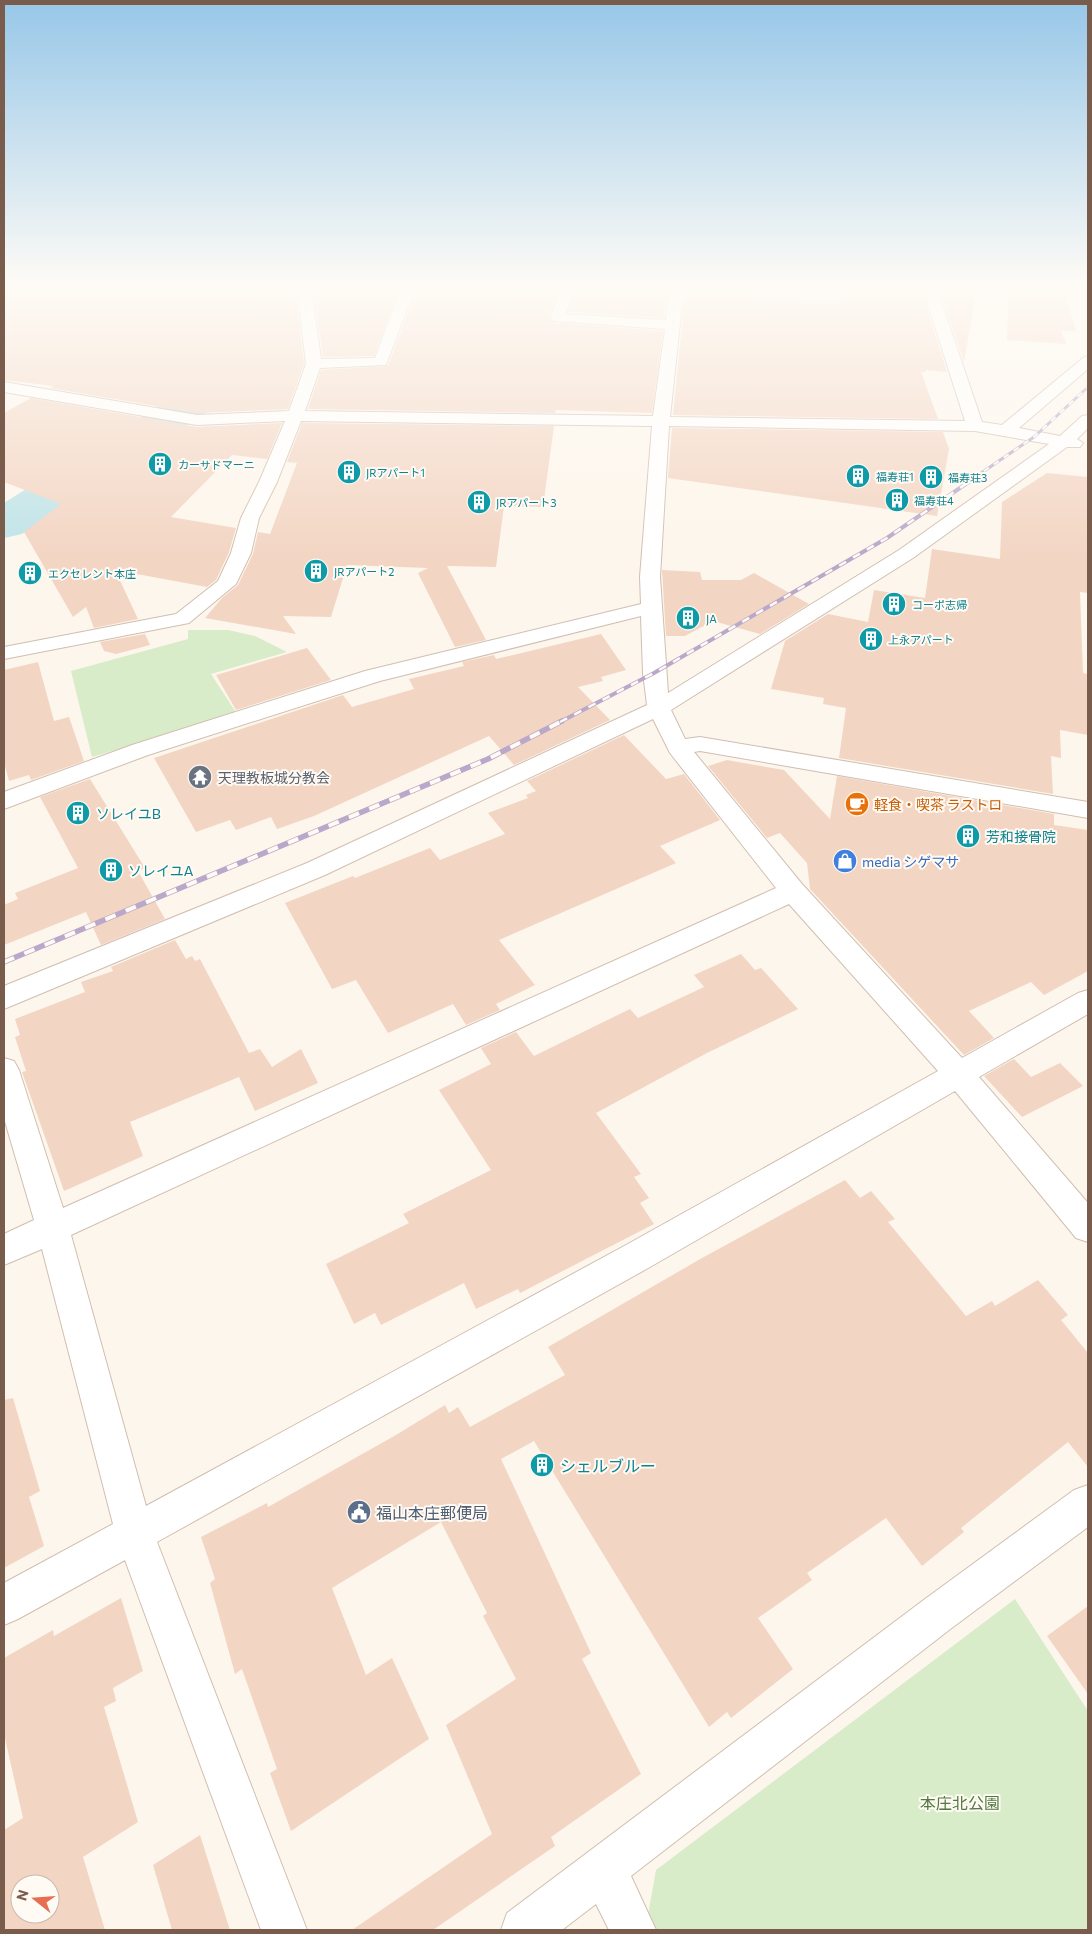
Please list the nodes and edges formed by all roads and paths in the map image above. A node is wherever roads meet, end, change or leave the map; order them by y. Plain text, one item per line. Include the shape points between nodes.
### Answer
1 (310, 376) edge
2 (667, 376) edge
3 (959, 376) edge
4 (1070, 376) edge
5 (10, 388) edge
6 (4, 398) edge
7 (295, 416) junction
8 (1088, 420) edge
9 (661, 421) junction
10 (975, 426) junction
11 (1007, 429) junction
12 (1063, 442) junction
13 (1088, 445) edge
14 (651, 608) junction
15 (4, 653) edge
16 (659, 708) junction
17 (678, 748) junction
18 (4, 801) edge
19 (1088, 810) edge
20 (793, 891) junction
21 (4, 998) edge
22 (1088, 1000) edge
23 (4, 1070) edge
24 (958, 1073) junction
25 (1088, 1227) edge
26 (52, 1228) junction
27 (4, 1250) edge
28 (1088, 1504) edge
29 (135, 1535) junction
30 (4, 1605) edge
31 (604, 1870) junction
32 (284, 1930) edge
33 (524, 1930) edge
34 (633, 1930) edge

1 - 7 street
2 - 9 street
3 - 10 street
4 - 11 street
5 - 6 street
5 - 7 street via 197,420
7 - 9 street
7 - 15 street via 250,518 241,553 226,584 182,619
8 - 12 street
9 - 10 street
9 - 14 street via 650,577
10 - 11 street
11 - 12 street
12 - 13 street
12 - 16 street via 906,554
14 - 16 street
14 - 18 street via 479,649 320,692 140,750
16 - 17 street
16 - 21 street via 316,870
17 - 19 street via 700,744
17 - 20 street
20 - 24 street
20 - 26 street
22 - 24 street
23 - 26 street
24 - 25 street
24 - 29 street via 638,1256
26 - 27 street
26 - 29 street
28 - 31 street via 939,1613
29 - 30 street
29 - 32 street
31 - 33 street
31 - 34 street

